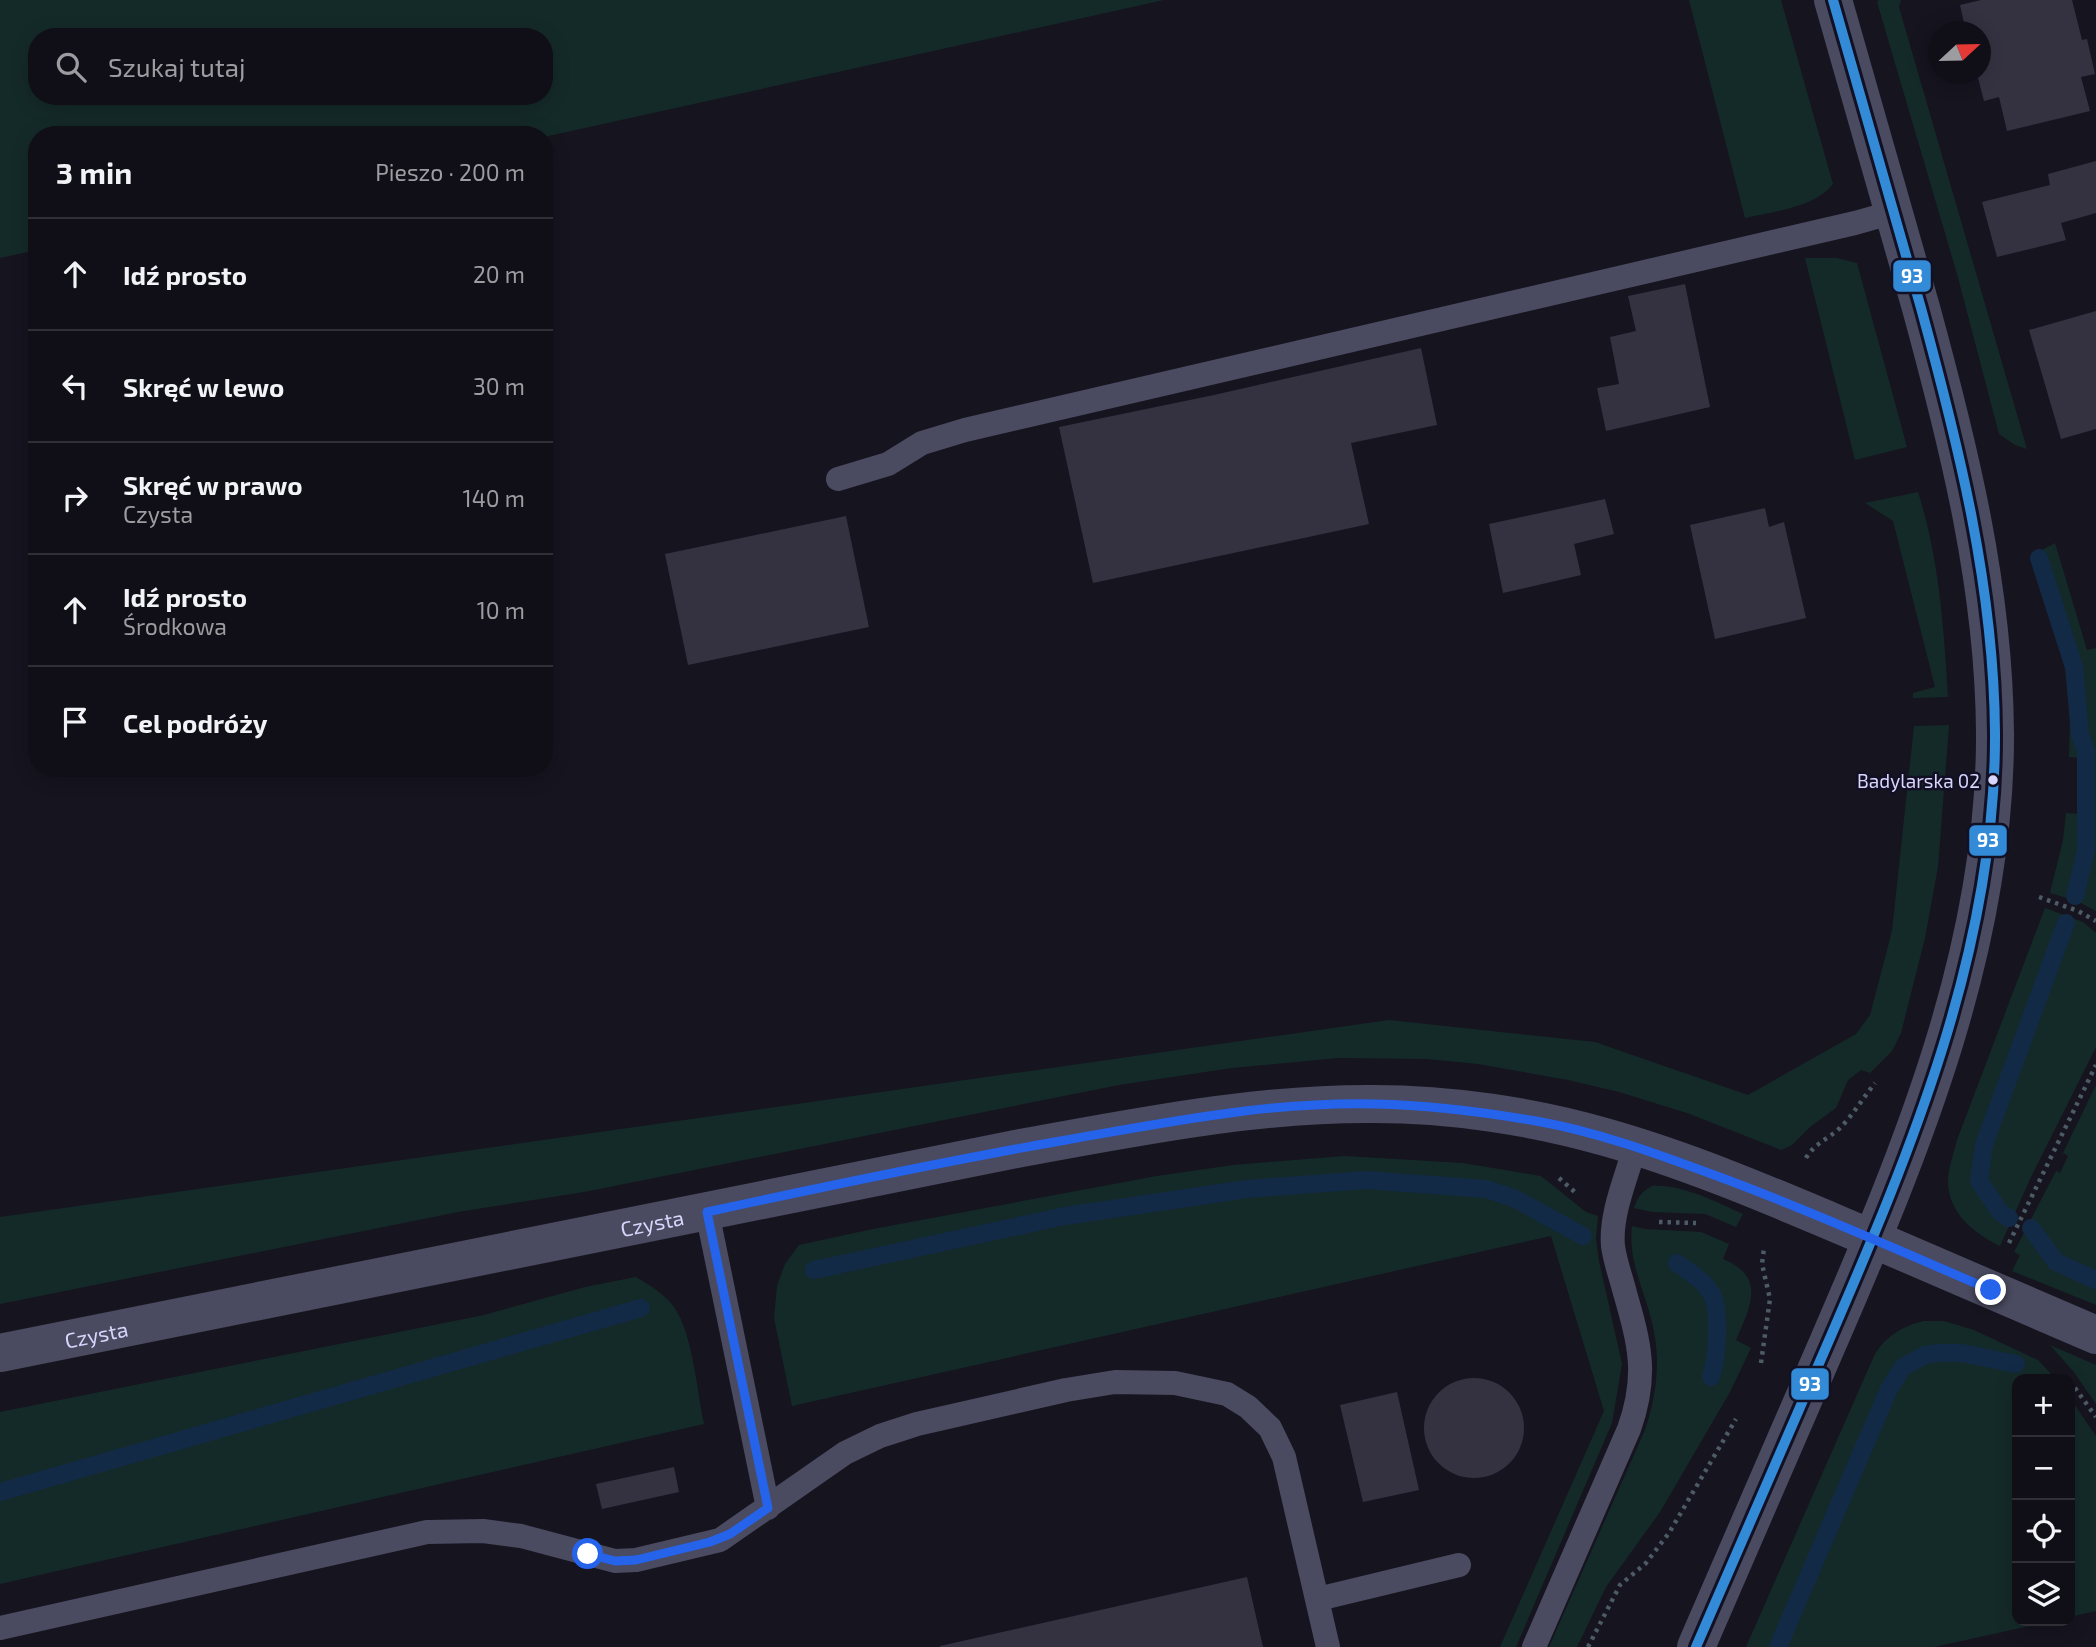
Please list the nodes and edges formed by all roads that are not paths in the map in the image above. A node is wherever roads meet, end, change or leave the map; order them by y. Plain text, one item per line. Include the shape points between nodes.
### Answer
1 (1833, 0) edge
2 (1894, 212) junction
3 (838, 479) dead end
4 (1635, 1146) junction
5 (707, 1212) junction
6 (1873, 1238) junction
7 (2096, 1335) edge
8 (0, 1353) edge
9 (768, 1508) junction
10 (1459, 1565) dead end
11 (1318, 1599) junction
12 (0, 1628) edge
13 (1328, 1647) edge
14 (1534, 1647) edge
15 (1696, 1647) edge

1 - 2 street
2 - 3 lane via 965,430 922,443 888,464
2 - 6 street via 1942,385 1982,569 1993,679 1994,772 1982,885 1966,963 1930,1087
4 - 5 street, Czysta via 1538,1121 1458,1109 1374,1104 1299,1107 1188,1118 1047,1143
4 - 6 street, Czysta
4 - 14 lane via 1613,1245 1640,1353 1640,1394
5 - 8 street, Czysta
5 - 9 lane
6 - 7 street, Czysta
6 - 15 street
9 - 11 lane via 845,1453 916,1424 1115,1381 1175,1383 1227,1394 1248,1406 1270,1429 1284,1457
9 - 12 lane via 720,1540 636,1560 615,1561 521,1536 470,1530 427,1532
10 - 11 lane
11 - 13 lane

